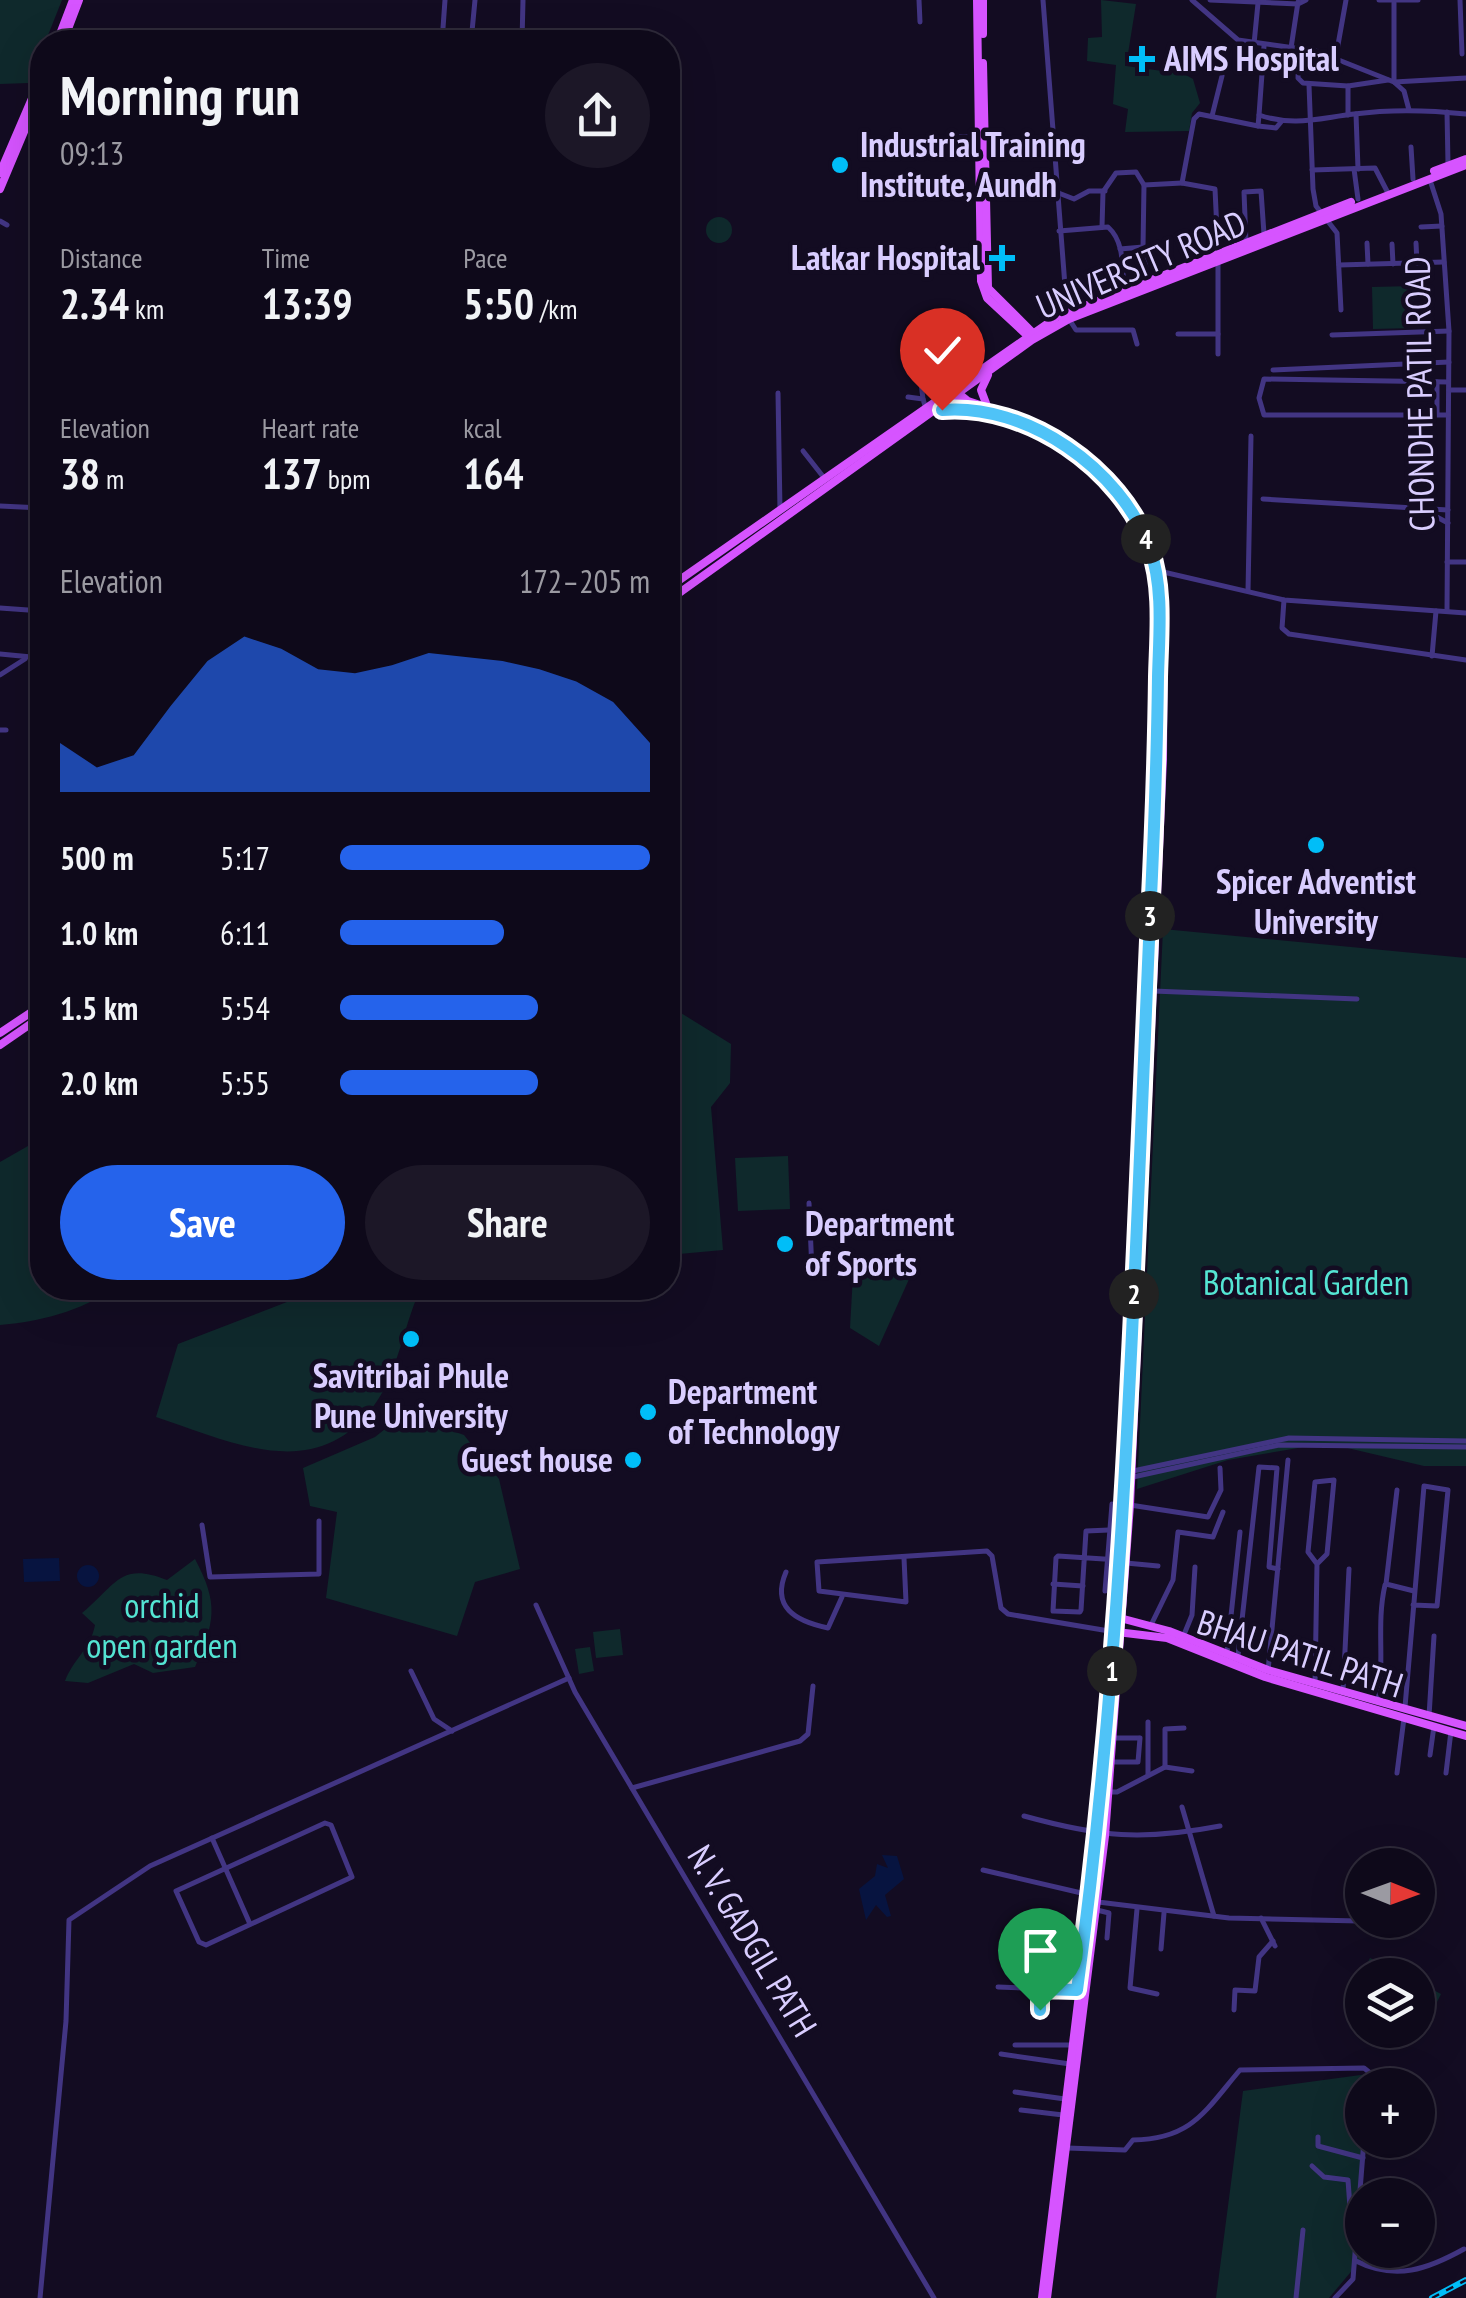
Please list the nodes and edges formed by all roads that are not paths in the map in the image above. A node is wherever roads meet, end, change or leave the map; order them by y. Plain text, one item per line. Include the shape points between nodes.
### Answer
1 (76, 0) edge
2 (446, 0) edge
3 (475, 0) edge
4 (524, 0) edge
5 (919, 0) edge
6 (980, 0) edge
7 (1043, 0) edge
8 (1192, 0) edge
9 (1210, 0) edge
10 (1306, 0) edge
11 (1346, 0) edge
12 (1379, 0) edge
13 (1418, 0) edge
14 (1460, 0) edge
15 (1259, 1) edge
16 (1298, 2) edge
17 (1394, 3) junction
18 (920, 22) dead end
19 (65, 30) edge
20 (443, 30) edge
21 (472, 30) edge
22 (523, 30) edge
23 (1254, 44) junction
24 (1264, 46) junction
25 (1295, 48) junction
26 (1462, 54) dead end
27 (1335, 58) junction
28 (1355, 66) junction
29 (1222, 76) dead end
30 (1466, 78) edge
31 (1392, 81) junction
32 (1309, 85) junction
33 (1351, 85) junction
34 (30, 103) edge
35 (1409, 111) junction
36 (1447, 112) junction
37 (1356, 114) junction
38 (1466, 114) edge
39 (1259, 115) junction
40 (1348, 115) junction
41 (1212, 116) junction
42 (30, 117) edge
43 (1281, 122) junction
44 (1310, 123) junction
45 (1258, 126) junction
46 (946, 137) dead end
47 (979, 138) junction
48 (1411, 147) dead end
49 (1466, 162) edge
50 (1448, 165) junction
51 (1356, 169) junction
52 (1312, 170) junction
53 (0, 173) edge
54 (1429, 178) junction
55 (1413, 179) junction
56 (1182, 183) junction
57 (1144, 185) junction
58 (0, 189) edge
59 (1105, 191) junction
60 (1388, 191) junction
61 (1056, 192) junction
62 (1358, 199) junction
63 (1323, 215) junction
64 (1442, 226) junction
65 (1102, 227) junction
66 (1421, 227) dead end
67 (1059, 230) junction
68 (1264, 234) junction
69 (1246, 242) junction
70 (1367, 243) dead end
71 (1392, 244) dead end
72 (1416, 244) dead end
73 (1143, 247) junction
74 (1120, 249) junction
75 (1218, 256) junction
76 (1444, 262) junction
77 (1417, 263) junction
78 (1368, 264) junction
79 (1393, 264) junction
80 (1339, 265) junction
81 (1148, 283) junction
82 (1124, 292) junction
83 (1341, 310) dead end
84 (1068, 316) junction
85 (1449, 331) junction
86 (1178, 334) dead end
87 (1218, 334) junction
88 (1332, 335) dead end
89 (1032, 336) junction
90 (1137, 344) dead end
91 (1218, 354) dead end
92 (1448, 362) junction
93 (1273, 370) dead end
94 (990, 371) junction
95 (1437, 382) junction
96 (921, 384) dead end
97 (1448, 386) junction
98 (1466, 390) edge
99 (778, 393) dead end
100 (952, 394) junction
101 (908, 397) dead end
102 (924, 404) junction
103 (987, 406) junction
104 (970, 408) junction
105 (937, 411) junction
106 (1437, 414) junction
107 (1448, 415) junction
108 (1251, 436) dead end
109 (804, 451) dead end
110 (825, 479) junction
111 (1114, 484) junction
112 (1263, 499) dead end
113 (0, 506) edge
114 (30, 507) edge
115 (1420, 508) junction
116 (780, 510) junction
117 (1448, 510) junction
118 (1448, 523) junction
119 (1447, 562) junction
120 (1466, 562) edge
121 (1159, 571) junction
122 (680, 578) edge
123 (1248, 592) junction
124 (680, 593) edge
125 (1284, 600) junction
126 (0, 608) edge
127 (30, 610) edge
128 (1436, 611) junction
129 (1447, 612) junction
130 (1466, 613) edge
131 (0, 654) edge
132 (1432, 656) junction
133 (28, 657) joint
134 (1466, 660) edge
135 (0, 675) edge
136 (1153, 992) junction
137 (1357, 999) dead end
138 (30, 1013) edge
139 (30, 1024) edge
140 (0, 1033) edge
141 (0, 1045) edge
142 (809, 1203) dead end
143 (1139, 1256) junction
144 (812, 1271) dead end
145 (1466, 1444) edge
146 (1288, 1460) dead end
147 (1220, 1468) dead end
148 (1132, 1474) junction
149 (1398, 1490) dead end
150 (1112, 1504) dead end
151 (1127, 1506) junction
152 (1224, 1512) dead end
153 (319, 1522) dead end
154 (202, 1525) dead end
155 (1109, 1530) junction
156 (1240, 1532) dead end
157 (904, 1558) junction
158 (1084, 1558) junction
159 (1107, 1559) junction
160 (1123, 1561) junction
161 (1317, 1564) junction
162 (1158, 1566) dead end
163 (1195, 1567) dead end
164 (1278, 1569) junction
165 (1348, 1569) dead end
166 (786, 1572) dead end
167 (1386, 1581) junction
168 (1053, 1584) junction
169 (1083, 1586) junction
170 (1414, 1590) junction
171 (1105, 1592) dead end
172 (842, 1596) junction
173 (1412, 1605) junction
174 (536, 1606) dead end
175 (1119, 1618) junction
176 (1151, 1625) junction
177 (1118, 1632) junction
178 (1434, 1636) dead end
179 (1182, 1640) junction
180 (1215, 1653) junction
181 (1226, 1654) junction
182 (1237, 1662) junction
183 (411, 1670) dead end
184 (1267, 1674) junction
185 (569, 1678) junction
186 (813, 1686) dead end
187 (1315, 1687) junction
188 (1343, 1690) junction
189 (1378, 1701) junction
190 (1405, 1713) junction
191 (1429, 1716) junction
192 (1148, 1722) dead end
193 (1434, 1726) junction
194 (1466, 1726) edge
195 (1184, 1728) dead end
196 (452, 1731) junction
197 (1451, 1731) junction
198 (1466, 1736) edge
199 (1114, 1738) junction
200 (1144, 1738) junction
201 (1430, 1755) dead end
202 (1112, 1762) junction
203 (1165, 1767) junction
204 (1192, 1770) dead end
205 (1446, 1773) dead end
206 (1148, 1774) junction
207 (1397, 1774) dead end
208 (632, 1788) junction
209 (1109, 1792) junction
210 (1182, 1807) dead end
211 (1024, 1816) dead end
212 (1220, 1826) dead end
213 (1186, 1832) junction
214 (1102, 1836) junction
215 (212, 1838) junction
216 (225, 1868) junction
217 (983, 1870) dead end
218 (1092, 1901) junction
219 (1137, 1909) junction
220 (1164, 1913) junction
221 (1214, 1916) junction
222 (1260, 1918) junction
223 (1345, 1921) edge
224 (250, 1924) junction
225 (1107, 1938) dead end
226 (1161, 1949) dead end
227 (1036, 1966) dead end
228 (998, 1987) dead end
229 (1038, 1989) junction
230 (1077, 1990) junction
231 (1157, 1994) dead end
232 (1040, 2010) dead end
233 (1234, 2010) dead end
234 (1016, 2045) dead end
235 (1001, 2054) dead end
236 (1072, 2054) junction
237 (1345, 2068) edge
238 (1015, 2092) dead end
239 (1066, 2099) junction
240 (1020, 2110) dead end
241 (1064, 2115) junction
242 (1318, 2137) dead end
243 (1062, 2148) junction
244 (1345, 2153) edge
245 (1363, 2158) edge
246 (1312, 2166) dead end
247 (1362, 2178) edge
248 (1345, 2180) edge
249 (1303, 2230) dead end
250 (1464, 2249) edge
251 (1435, 2263) edge
252 (1355, 2268) edge
253 (1369, 2268) edge
254 (1425, 2268) edge
255 (40, 2298) edge
256 (934, 2298) edge
257 (1045, 2298) edge
258 (1296, 2298) edge
259 (1335, 2298) edge

1 - 19 main road
2 - 20 street
3 - 21 street
4 - 22 street
5 - 18 street
6 - 47 main road
6 - 89 main road via 986,280
7 - 61 street
8 - 23 street via 1238,40
9 - 15 street
10 - 16 street
11 - 27 street
12 - 17 street
13 - 17 street
14 - 26 street
15 - 16 street
15 - 23 street
16 - 25 street
17 - 31 street
23 - 24 street
24 - 25 street
24 - 39 street
25 - 27 street
25 - 32 street via 1298,78
27 - 28 street
28 - 31 street
28 - 33 street
29 - 41 street
30 - 31 street
31 - 33 street
31 - 35 street via 1404,92
32 - 33 street
32 - 44 street
33 - 40 street
34 - 53 main road
35 - 36 street
35 - 37 street
36 - 38 street
36 - 50 street
37 - 40 street
37 - 51 street
39 - 43 street
39 - 45 street
40 - 44 street
41 - 45 street
41 - 56 street via 1196,115
42 - 58 main road
43 - 44 street
43 - 45 street via 1276,128
44 - 52 street
46 - 47 street
47 - 89 main road via 983,289
48 - 55 street
49 - 50 main road, UNIVERSITY ROAD
49 - 54 main road, UNIVERSITY ROAD
50 - 55 main road, UNIVERSITY ROAD
51 - 52 street
51 - 60 street via 1375,168
51 - 62 street
52 - 63 street
54 - 60 main road, UNIVERSITY ROAD
54 - 64 street, CHONDHE PATIL ROAD
55 - 60 main road, UNIVERSITY ROAD
56 - 57 street
56 - 75 street via 1215,189
57 - 59 street via 1140,174 1123,170
57 - 73 street
59 - 61 street via 1074,199
59 - 65 street
60 - 62 main road, UNIVERSITY ROAD
60 - 63 main road, UNIVERSITY ROAD
61 - 67 street
62 - 63 main road, UNIVERSITY ROAD
63 - 68 main road, UNIVERSITY ROAD
63 - 75 main road, UNIVERSITY ROAD
63 - 80 street via 1337,233
64 - 66 street
64 - 76 street, CHONDHE PATIL ROAD
65 - 67 street
65 - 74 street via 1114,231
67 - 84 street
68 - 69 main road, UNIVERSITY ROAD
68 - 69 street via 1261,191 1244,192
69 - 75 main road, UNIVERSITY ROAD
70 - 78 street
71 - 79 street
72 - 77 street
73 - 74 street
73 - 81 street
74 - 82 street
75 - 81 main road, UNIVERSITY ROAD
75 - 87 street
76 - 77 street
76 - 85 street, CHONDHE PATIL ROAD
77 - 79 street
78 - 79 street
78 - 80 street
80 - 83 street
81 - 82 main road, UNIVERSITY ROAD
82 - 84 main road, UNIVERSITY ROAD
84 - 89 main road, UNIVERSITY ROAD
84 - 90 street via 1076,330 1133,330
85 - 88 street
85 - 92 street, CHONDHE PATIL ROAD
86 - 87 street
87 - 91 street
89 - 94 main road, UNIVERSITY ROAD
89 - 100 main road, UNIVERSITY ROAD
92 - 93 street
92 - 97 street, CHONDHE PATIL ROAD
94 - 100 main road, UNIVERSITY ROAD
94 - 103 main road via 981,390
95 - 97 street
95 - 106 street
95 - 106 street via 1264,379 1259,398 1264,415
96 - 102 street
97 - 98 street
97 - 107 street, CHONDHE PATIL ROAD
99 - 116 street
100 - 102 main road, UNIVERSITY ROAD
100 - 103 main road
100 - 104 main road
100 - 105 main road, UNIVERSITY ROAD
101 - 102 street
102 - 110 main road, UNIVERSITY ROAD
103 - 111 main road via 1056,434
104 - 105 main road
104 - 111 main road via 1040,432
105 - 124 main road, UNIVERSITY ROAD
106 - 107 street
107 - 117 street, CHONDHE PATIL ROAD
108 - 123 street
109 - 110 street
110 - 116 main road, UNIVERSITY ROAD
111 - 121 main road
112 - 115 street
113 - 114 street
115 - 117 street
115 - 118 street
116 - 122 main road, UNIVERSITY ROAD
117 - 118 street, CHONDHE PATIL ROAD
118 - 119 street, CHONDHE PATIL ROAD
119 - 120 street
119 - 129 street, CHONDHE PATIL ROAD
121 - 123 street
121 - 136 main road via 1163,760
121 - 143 main road
123 - 125 street
125 - 128 street
125 - 132 street via 1282,628 1288,634
126 - 127 street
128 - 129 street
128 - 132 street
129 - 130 street
131 - 133 street
132 - 134 street
133 - 135 street
136 - 137 street
136 - 143 main road
138 - 140 main road
139 - 141 main road
142 - 144 street
143 - 148 main road
143 - 151 main road
145 - 148 street via 1288,1438
146 - 164 street
147 - 151 street via 1220,1490 1208,1517
148 - 151 main road
149 - 167 street
150 - 155 street
151 - 160 main road
152 - 176 street via 1214,1537 1178,1532 1173,1580
153 - 154 street via 319,1574 210,1577
155 - 158 street via 1087,1529
155 - 159 street
156 - 181 street
157 - 172 street via 907,1602
157 - 172 street via 815,1563 820,1593
157 - 177 street via 989,1552 1008,1614
158 - 159 street
158 - 168 street via 1056,1558
158 - 169 street
159 - 160 street
159 - 171 street
160 - 162 street
160 - 175 main road
161 - 161 street via 1328,1554 1334,1480 1315,1482 1308,1552
161 - 187 street
163 - 179 street via 1192,1615
164 - 182 street via 1269,1566 1277,1468 1259,1467
164 - 184 street
165 - 188 street
166 - 172 street via 780,1600 804,1621 828,1628
167 - 170 street via 1390,1588
167 - 189 street
168 - 169 street
168 - 169 street via 1053,1611 1075,1615
170 - 173 street
170 - 173 street via 1424,1486 1448,1490 1437,1606
173 - 190 street
174 - 185 street, N. V. GADGIL PATH
175 - 176 main road, BHAU PATIL PATH
175 - 177 main road
176 - 179 main road, BHAU PATIL PATH
177 - 179 main road, BHAU PATIL PATH
177 - 199 main road
177 - 214 main road
178 - 191 street
179 - 180 main road, BHAU PATIL PATH
180 - 181 main road, BHAU PATIL PATH
180 - 182 main road, BHAU PATIL PATH
181 - 182 main road, BHAU PATIL PATH
182 - 184 main road, BHAU PATIL PATH
183 - 196 street via 434,1719
184 - 187 main road, BHAU PATIL PATH
185 - 196 street
185 - 208 street, N. V. GADGIL PATH
186 - 208 street via 802,1740
187 - 188 main road, BHAU PATIL PATH
187 - 190 main road, BHAU PATIL PATH
188 - 189 main road, BHAU PATIL PATH
189 - 190 main road, BHAU PATIL PATH
190 - 191 main road, BHAU PATIL PATH
190 - 193 main road, BHAU PATIL PATH
190 - 207 street
191 - 194 main road, BHAU PATIL PATH
192 - 200 street
193 - 197 main road, BHAU PATIL PATH
193 - 201 street
195 - 203 street via 1166,1728
196 - 215 street
197 - 198 main road, BHAU PATIL PATH
197 - 205 street
199 - 200 street
199 - 202 main road
200 - 202 street via 1138,1762
200 - 206 street
202 - 209 main road
203 - 204 street
203 - 206 street
206 - 209 street
208 - 256 street, N. V. GADGIL PATH
209 - 214 main road
210 - 213 street
211 - 214 street
212 - 213 street
213 - 214 street
213 - 221 street
214 - 218 main road
215 - 216 street
215 - 255 street via 150,1866 69,1920
216 - 224 street
216 - 224 street via 176,1891 206,1945
216 - 224 street via 325,1824 352,1870 350,1879
217 - 218 street
218 - 219 street
218 - 225 street via 1109,1913
218 - 230 main road
218 - 236 main road
219 - 220 street
219 - 231 street via 1130,1988
220 - 221 street
220 - 226 street
221 - 222 street
222 - 223 street
222 - 233 street via 1274,1944 1260,1956 1254,1991 1235,1990
227 - 229 street
228 - 229 street
229 - 230 street
229 - 232 street
230 - 236 main road
234 - 236 street
235 - 236 street
236 - 239 main road
236 - 243 main road
237 - 243 street via 1240,2070 1171,2138 1133,2140 1125,2150
238 - 239 street
239 - 241 main road
240 - 241 street
241 - 243 main road
242 - 244 street via 1318,2146
243 - 257 main road
245 - 247 street
246 - 248 street via 1324,2177
249 - 258 street
250 - 251 street
252 - 259 street
253 - 254 street

